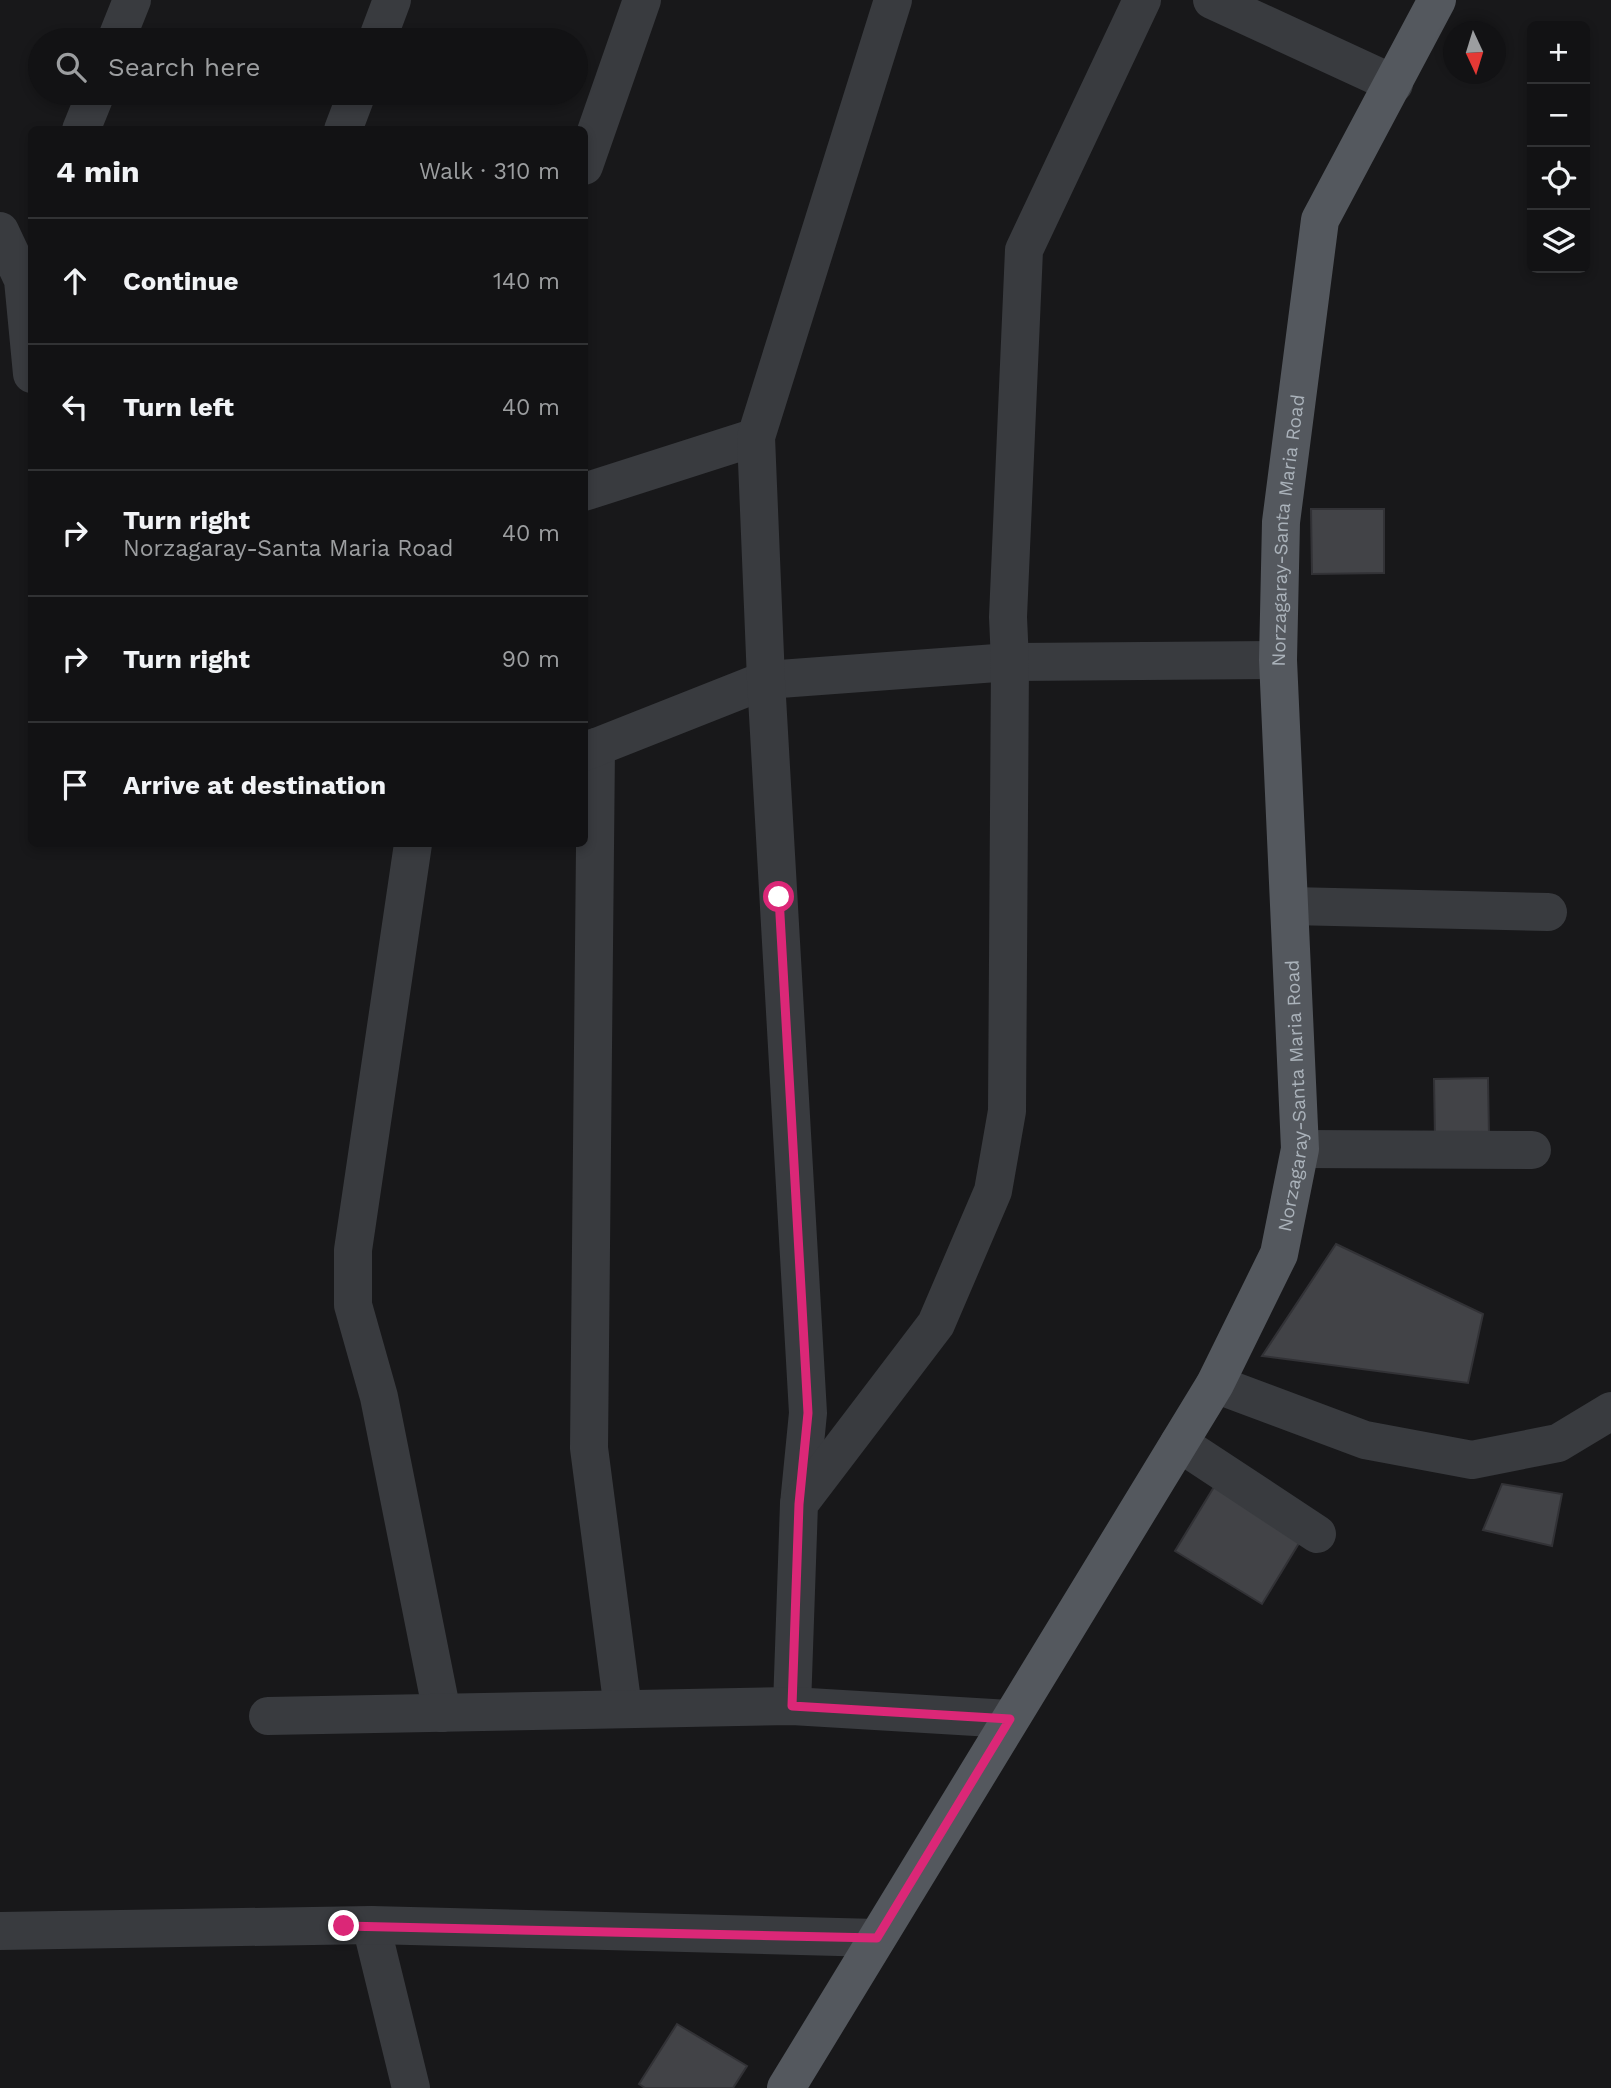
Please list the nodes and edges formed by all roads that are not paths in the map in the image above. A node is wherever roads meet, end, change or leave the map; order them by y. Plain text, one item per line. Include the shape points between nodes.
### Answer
1 (132, 0) edge
2 (392, 0) edge
3 (642, 0) edge
4 (893, 0) edge
5 (1142, 0) edge
6 (1212, 0) edge
7 (1437, 0) edge
8 (121, 28) edge
9 (382, 28) edge
10 (1394, 84) junction
11 (91, 105) edge
12 (352, 105) edge
13 (83, 126) edge
14 (345, 126) edge
15 (588, 155) edge
16 (0, 231) edge
17 (27, 269) edge
18 (28, 290) edge
19 (756, 437) junction
20 (588, 491) edge
21 (1278, 660) junction
22 (1010, 662) junction
23 (766, 680) junction
24 (590, 750) edge
25 (413, 847) edge
26 (1290, 906) junction
27 (1548, 912) dead end
28 (1300, 1149) junction
29 (1532, 1150) dead end
30 (1215, 1384) junction
31 (1611, 1411) edge
32 (1179, 1443) junction
33 (799, 1504) junction
34 (1317, 1534) dead end
35 (792, 1706) junction
36 (623, 1709) junction
37 (442, 1713) junction
38 (268, 1716) dead end
39 (1010, 1719) junction
40 (371, 1925) junction
41 (0, 1931) edge
42 (877, 1938) junction
43 (411, 2088) edge
44 (786, 2088) edge

1 - 8 street
2 - 9 street
3 - 15 street
4 - 19 street
5 - 22 street via 1024,250 1008,617
6 - 10 street
7 - 10 main road, Norzagaray-Santa Maria Road
10 - 21 main road, Norzagaray-Santa Maria Road via 1320,220 1281,522
11 - 13 street
12 - 14 street
16 - 17 street
17 - 18 street
19 - 20 street
19 - 23 street
21 - 22 street
21 - 26 main road, Norzagaray-Santa Maria Road
22 - 23 street
22 - 33 street via 1007,1111 993,1191 936,1324
23 - 24 street
23 - 33 street via 808,1413
24 - 36 street via 589,1448
25 - 37 street via 353,1250 353,1304 379,1397
26 - 27 street
26 - 28 main road, Norzagaray-Santa Maria Road
28 - 29 street
28 - 30 main road, Norzagaray-Santa Maria Road via 1279,1254
30 - 31 street via 1365,1440 1472,1460 1558,1443
30 - 32 main road, Norzagaray-Santa Maria Road
32 - 34 street
32 - 39 main road, Norzagaray-Santa Maria Road
33 - 35 street
35 - 36 street
35 - 39 street
36 - 37 street
37 - 38 street
39 - 42 main road, Norzagaray-Santa Maria Road
40 - 41 street
40 - 42 street
40 - 43 street
42 - 44 main road, Norzagaray-Santa Maria Road

